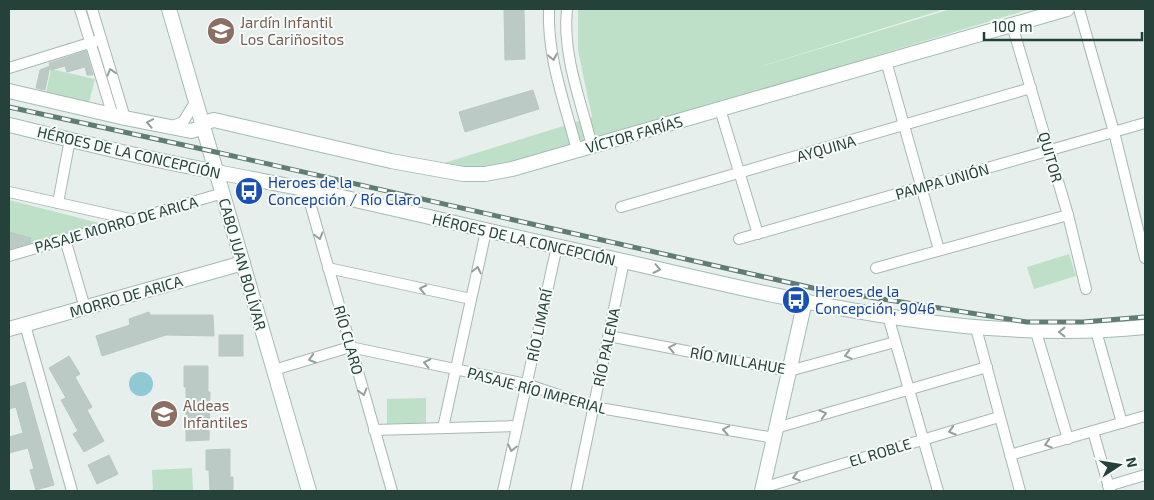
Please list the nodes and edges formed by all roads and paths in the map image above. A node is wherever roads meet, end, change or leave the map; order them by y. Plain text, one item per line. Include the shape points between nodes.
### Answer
1 (80, 9) edge
2 (92, 9) edge
3 (168, 9) edge
4 (549, 9) edge
5 (567, 9) edge
6 (1067, 9) edge
7 (1078, 9) edge
8 (1012, 25) junction
9 (101, 40) junction
10 (90, 43) junction
11 (886, 61) junction
12 (9, 68) edge
13 (574, 77) junction
14 (558, 81) junction
15 (1031, 88) junction
16 (9, 91) edge
17 (196, 100) junction
18 (720, 109) junction
19 (119, 117) junction
20 (1145, 123) edge
21 (9, 125) edge
22 (904, 125) junction
23 (200, 126) junction
24 (170, 127) junction
25 (1114, 132) junction
26 (70, 139) junction
27 (592, 146) junction
28 (578, 150) junction
29 (1049, 150) junction
30 (217, 172) junction
31 (739, 172) junction
32 (921, 187) junction
33 (306, 189) junction
34 (9, 192) edge
35 (223, 193) junction
36 (58, 203) junction
37 (621, 207) dead end
38 (1068, 215) junction
39 (132, 220) junction
40 (486, 231) junction
41 (758, 234) junction
42 (739, 239) dead end
43 (65, 240) junction
44 (557, 246) junction
45 (939, 250) junction
46 (9, 256) edge
47 (1145, 258) edge
48 (624, 261) junction
49 (243, 263) junction
50 (328, 268) junction
51 (876, 268) dead end
52 (1086, 289) dead end
53 (471, 299) junction
54 (805, 301) junction
55 (85, 308) junction
56 (888, 316) junction
57 (24, 325) junction
58 (1145, 327) edge
59 (976, 328) junction
60 (9, 329) edge
61 (1096, 331) junction
62 (1036, 332) junction
63 (609, 336) junction
64 (895, 342) junction
65 (350, 347) junction
66 (987, 367) junction
67 (455, 369) junction
68 (274, 370) junction
69 (789, 371) junction
70 (526, 384) junction
71 (909, 389) junction
72 (594, 407) junction
73 (1145, 416) edge
74 (999, 417) junction
75 (1122, 423) junction
76 (517, 426) junction
77 (443, 428) junction
78 (374, 430) junction
79 (1093, 431) junction
80 (775, 433) junction
81 (923, 439) junction
82 (1068, 439) junction
83 (1010, 455) junction
84 (1145, 475) edge
85 (1109, 488) edge
86 (72, 491) edge
87 (309, 491) edge
88 (392, 491) edge
89 (503, 491) edge
90 (576, 491) edge
91 (762, 491) edge
92 (938, 491) edge
93 (1020, 491) edge

1 - 10 street
2 - 9 street
3 - 17 street, CABO JUAN BOLÍVAR
4 -> 14 street via 549,34
5 - 13 street via 567,41
6 - 8 street, VÍCTOR FARÍAS
7 - 25 street
8 - 11 street, VÍCTOR FARÍAS
8 - 15 street, QUITOR
9 - 10 street
19 -> 9 street
10 - 12 street
10 - 19 street
11 - 18 street, VÍCTOR FARÍAS
11 - 22 street
13 - 14 street
13 - 27 street
14 - 28 street
15 - 22 street, AYQUINA
15 - 29 street, QUITOR
16 - 19 street
17 - 23 street, CABO JUAN BOLÍVAR
17 - 24 street via 183,122
18 - 27 street, VÍCTOR FARÍAS
18 - 31 street
24 -> 19 street
20 - 25 street, PAMPA UNIÓN
21 - 26 street, HÉROES DE LA CONCEPCIÓN
22 - 31 street, AYQUINA
22 - 32 street
23 - 24 street via 192,131
23 - 28 street, VÍCTOR FARÍAS via 214,120 463,174 512,169
23 - 30 street, CABO JUAN BOLÍVAR
25 - 29 street, PAMPA UNIÓN
25 - 47 street
26 - 30 street, HÉROES DE LA CONCEPCIÓN
26 - 36 street
27 - 28 street, VÍCTOR FARÍAS
29 - 32 street, PAMPA UNIÓN
29 - 38 street, QUITOR
30 - 33 street, HÉROES DE LA CONCEPCIÓN
30 - 35 street, CABO JUAN BOLÍVAR
31 - 37 street, AYQUINA
31 - 41 street
32 - 41 street, PAMPA UNIÓN
32 - 45 street
33 - 40 street, HÉROES DE LA CONCEPCIÓN
33 -> 50 street, RÍO CLARO
34 - 36 street
35 - 39 street, PASAJE MORRO DE ARICA
35 - 49 street, CABO JUAN BOLÍVAR
36 - 39 street
38 - 45 street
38 - 52 street, QUITOR
39 - 43 street, PASAJE MORRO DE ARICA
40 - 44 street, HÉROES DE LA CONCEPCIÓN
53 -> 40 street
41 - 42 street, PAMPA UNIÓN
43 - 46 street, PASAJE MORRO DE ARICA
43 - 55 street
44 - 48 street, HÉROES DE LA CONCEPCIÓN
44 - 70 street, RÍO LIMARÍ
45 - 51 street
48 -> 54 street, HÉROES DE LA CONCEPCIÓN
48 - 63 street, RÍO PALENA
49 - 55 street, MORRO DE ARICA
49 - 68 street, CABO JUAN BOLÍVAR
53 -> 50 street
50 - 65 street, RÍO CLARO
53 - 67 street
54 - 56 street, HÉROES DE LA CONCEPCIÓN
54 - 69 street
55 - 57 street, MORRO DE ARICA
56 - 59 street, HÉROES DE LA CONCEPCIÓN
56 - 64 street
57 - 60 street, MORRO DE ARICA
57 - 86 street
58 - 61 street, HÉROES DE LA CONCEPCIÓN
59 - 62 street, HÉROES DE LA CONCEPCIÓN
59 - 66 street
61 -> 62 street, HÉROES DE LA CONCEPCIÓN
61 - 75 street
62 - 82 street
69 -> 63 street, RÍO MILLAHUE
63 - 72 street, RÍO PALENA
64 -> 69 street, RÍO MILLAHUE
64 - 71 street
67 -> 65 street, PASAJE RÍO IMPERIAL
65 -> 68 street, PASAJE RÍO IMPERIAL
65 -> 78 street, RÍO CLARO
66 - 71 street, PASAJE RÍO IMPERIAL
66 - 74 street
67 - 70 street, PASAJE RÍO IMPERIAL
67 - 77 street
68 - 87 street, CABO JUAN BOLÍVAR
69 - 80 street
70 - 72 street, PASAJE RÍO IMPERIAL
70 - 76 street, RÍO LIMARÍ
80 -> 71 street, PASAJE RÍO IMPERIAL
71 - 81 street
80 -> 72 street, PASAJE RÍO IMPERIAL
72 - 90 street, RÍO PALENA
73 - 75 street
74 -> 81 street, EL ROBLE
74 - 83 street
75 - 79 street
76 - 77 street
76 -> 89 street, RÍO LIMARÍ
77 - 78 street
78 - 88 street, RÍO CLARO
79 - 82 street
79 - 85 street
80 - 91 street
81 -> 91 street, EL ROBLE via 772,485
81 - 92 street
82 -> 83 street
83 - 93 street
84 - 85 street

